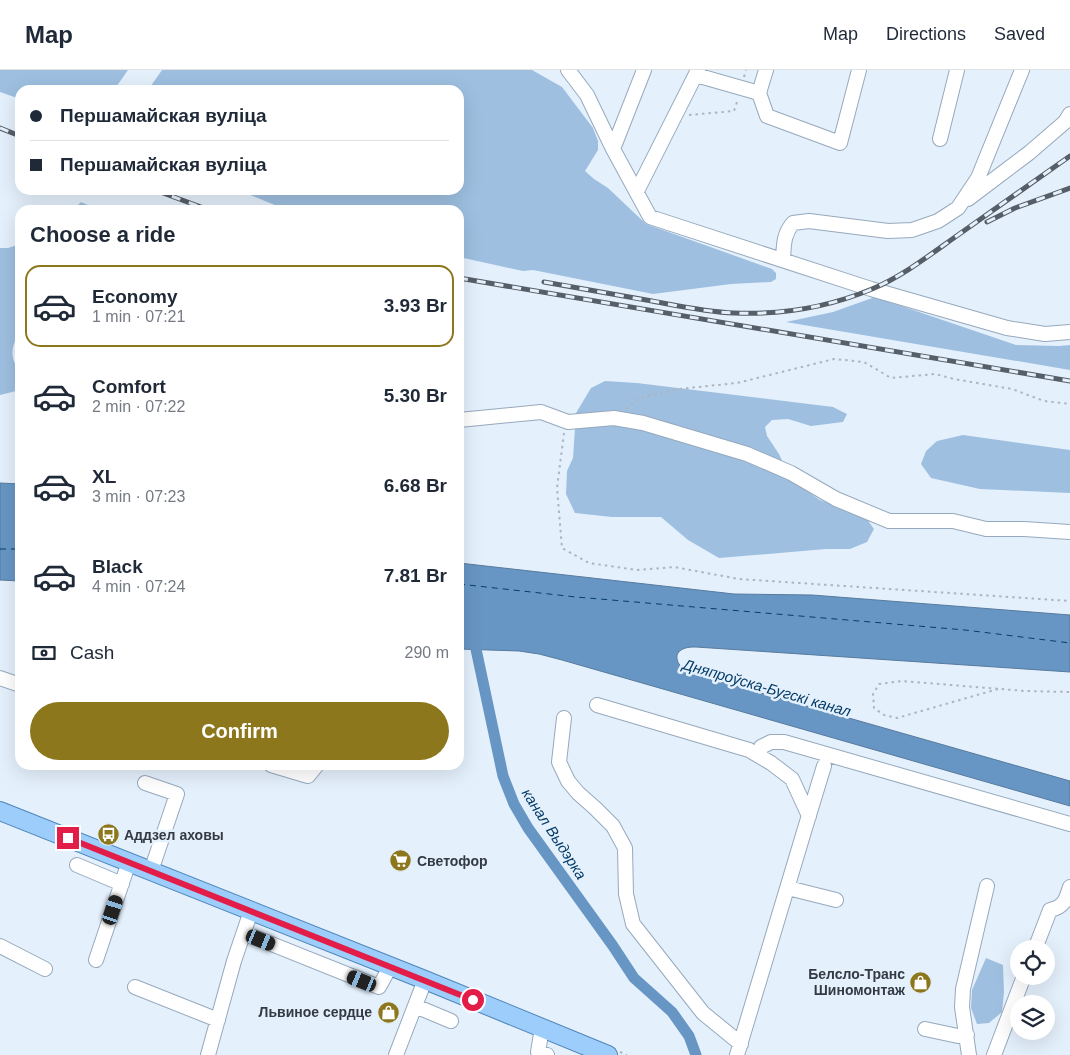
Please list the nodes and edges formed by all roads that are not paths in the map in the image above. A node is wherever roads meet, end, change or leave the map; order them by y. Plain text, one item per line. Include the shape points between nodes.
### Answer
1 (568, 70) edge
2 (644, 70) edge
3 (766, 70) edge
4 (859, 70) edge
5 (957, 70) edge
6 (1022, 70) edge
7 (697, 72) edge
8 (759, 92) junction
9 (1070, 114) edge
10 (940, 139) dead end
11 (613, 149) junction
12 (637, 191) junction
13 (958, 208) junction
14 (783, 260) junction
15 (1070, 332) edge
16 (464, 420) edge
17 (1070, 532) edge
18 (0, 678) edge
19 (15, 683) edge
20 (597, 705) dead end
21 (564, 718) dead end
22 (760, 756) junction
23 (824, 766) dead end
24 (288, 770) edge
25 (313, 770) edge
26 (146, 783) dead end
27 (0, 811) edge
28 (808, 816) junction
29 (1070, 824) edge
30 (129, 862) junction
31 (77, 865) dead end
32 (151, 871) junction
33 (122, 884) junction
34 (988, 886) dead end
35 (1070, 887) edge
36 (788, 888) junction
37 (836, 900) dead end
38 (251, 911) junction
39 (244, 933) junction
40 (1038, 940) edge
41 (0, 946) edge
42 (96, 960) dead end
43 (390, 967) junction
44 (46, 970) dead end
45 (425, 980) junction
46 (1021, 985) edge
47 (135, 987) dead end
48 (415, 1006) junction
49 (218, 1020) junction
50 (451, 1021) dead end
51 (542, 1028) junction
52 (926, 1030) dead end
53 (967, 1035) junction
54 (739, 1049) edge
55 (208, 1055) edge
56 (396, 1055) edge
57 (547, 1055) edge
58 (608, 1055) edge
59 (969, 1055) edge
60 (994, 1055) edge

1 - 11 street via 586,95
2 - 11 street
3 - 8 street
4 - 8 street via 840,143 768,116
5 - 10 street
6 - 13 street via 978,178
7 - 8 street
7 - 12 street
9 - 13 street via 1029,153
11 - 12 street
12 - 14 street via 650,217
13 - 14 street via 938,221 912,230 888,231 809,221 793,223 784,240
14 - 15 street via 1007,328 1044,334
16 - 17 street via 541,412 568,422 614,418 643,423 747,454 791,473 836,499 889,521 953,521 986,528
18 - 19 street
20 - 22 street
21 - 54 street via 559,762 568,781 613,826 625,848 626,894 633,924 703,1013
22 - 28 street via 792,779
22 - 29 street via 761,747 771,742 784,742
23 - 28 street
24 - 25 street via 308,776
26 - 32 street via 177,794
27 - 30 main road
28 - 36 street
30 - 32 main road
30 - 33 street
31 - 33 street
32 - 38 main road
33 - 42 street
34 - 53 street via 963,989 962,1007
35 - 40 street via 1066,901 1058,909 1050,910
36 - 37 street
36 - 54 street
38 - 39 street
38 - 43 main road
39 - 43 street via 379,987
39 - 49 street
41 - 44 street
43 - 45 main road
45 - 48 street
45 - 51 main road
46 - 60 street
47 - 49 street
48 - 50 street
48 - 56 street
49 - 55 street
51 - 57 street via 538,1052
51 - 58 main road
52 - 53 street
53 - 59 street

